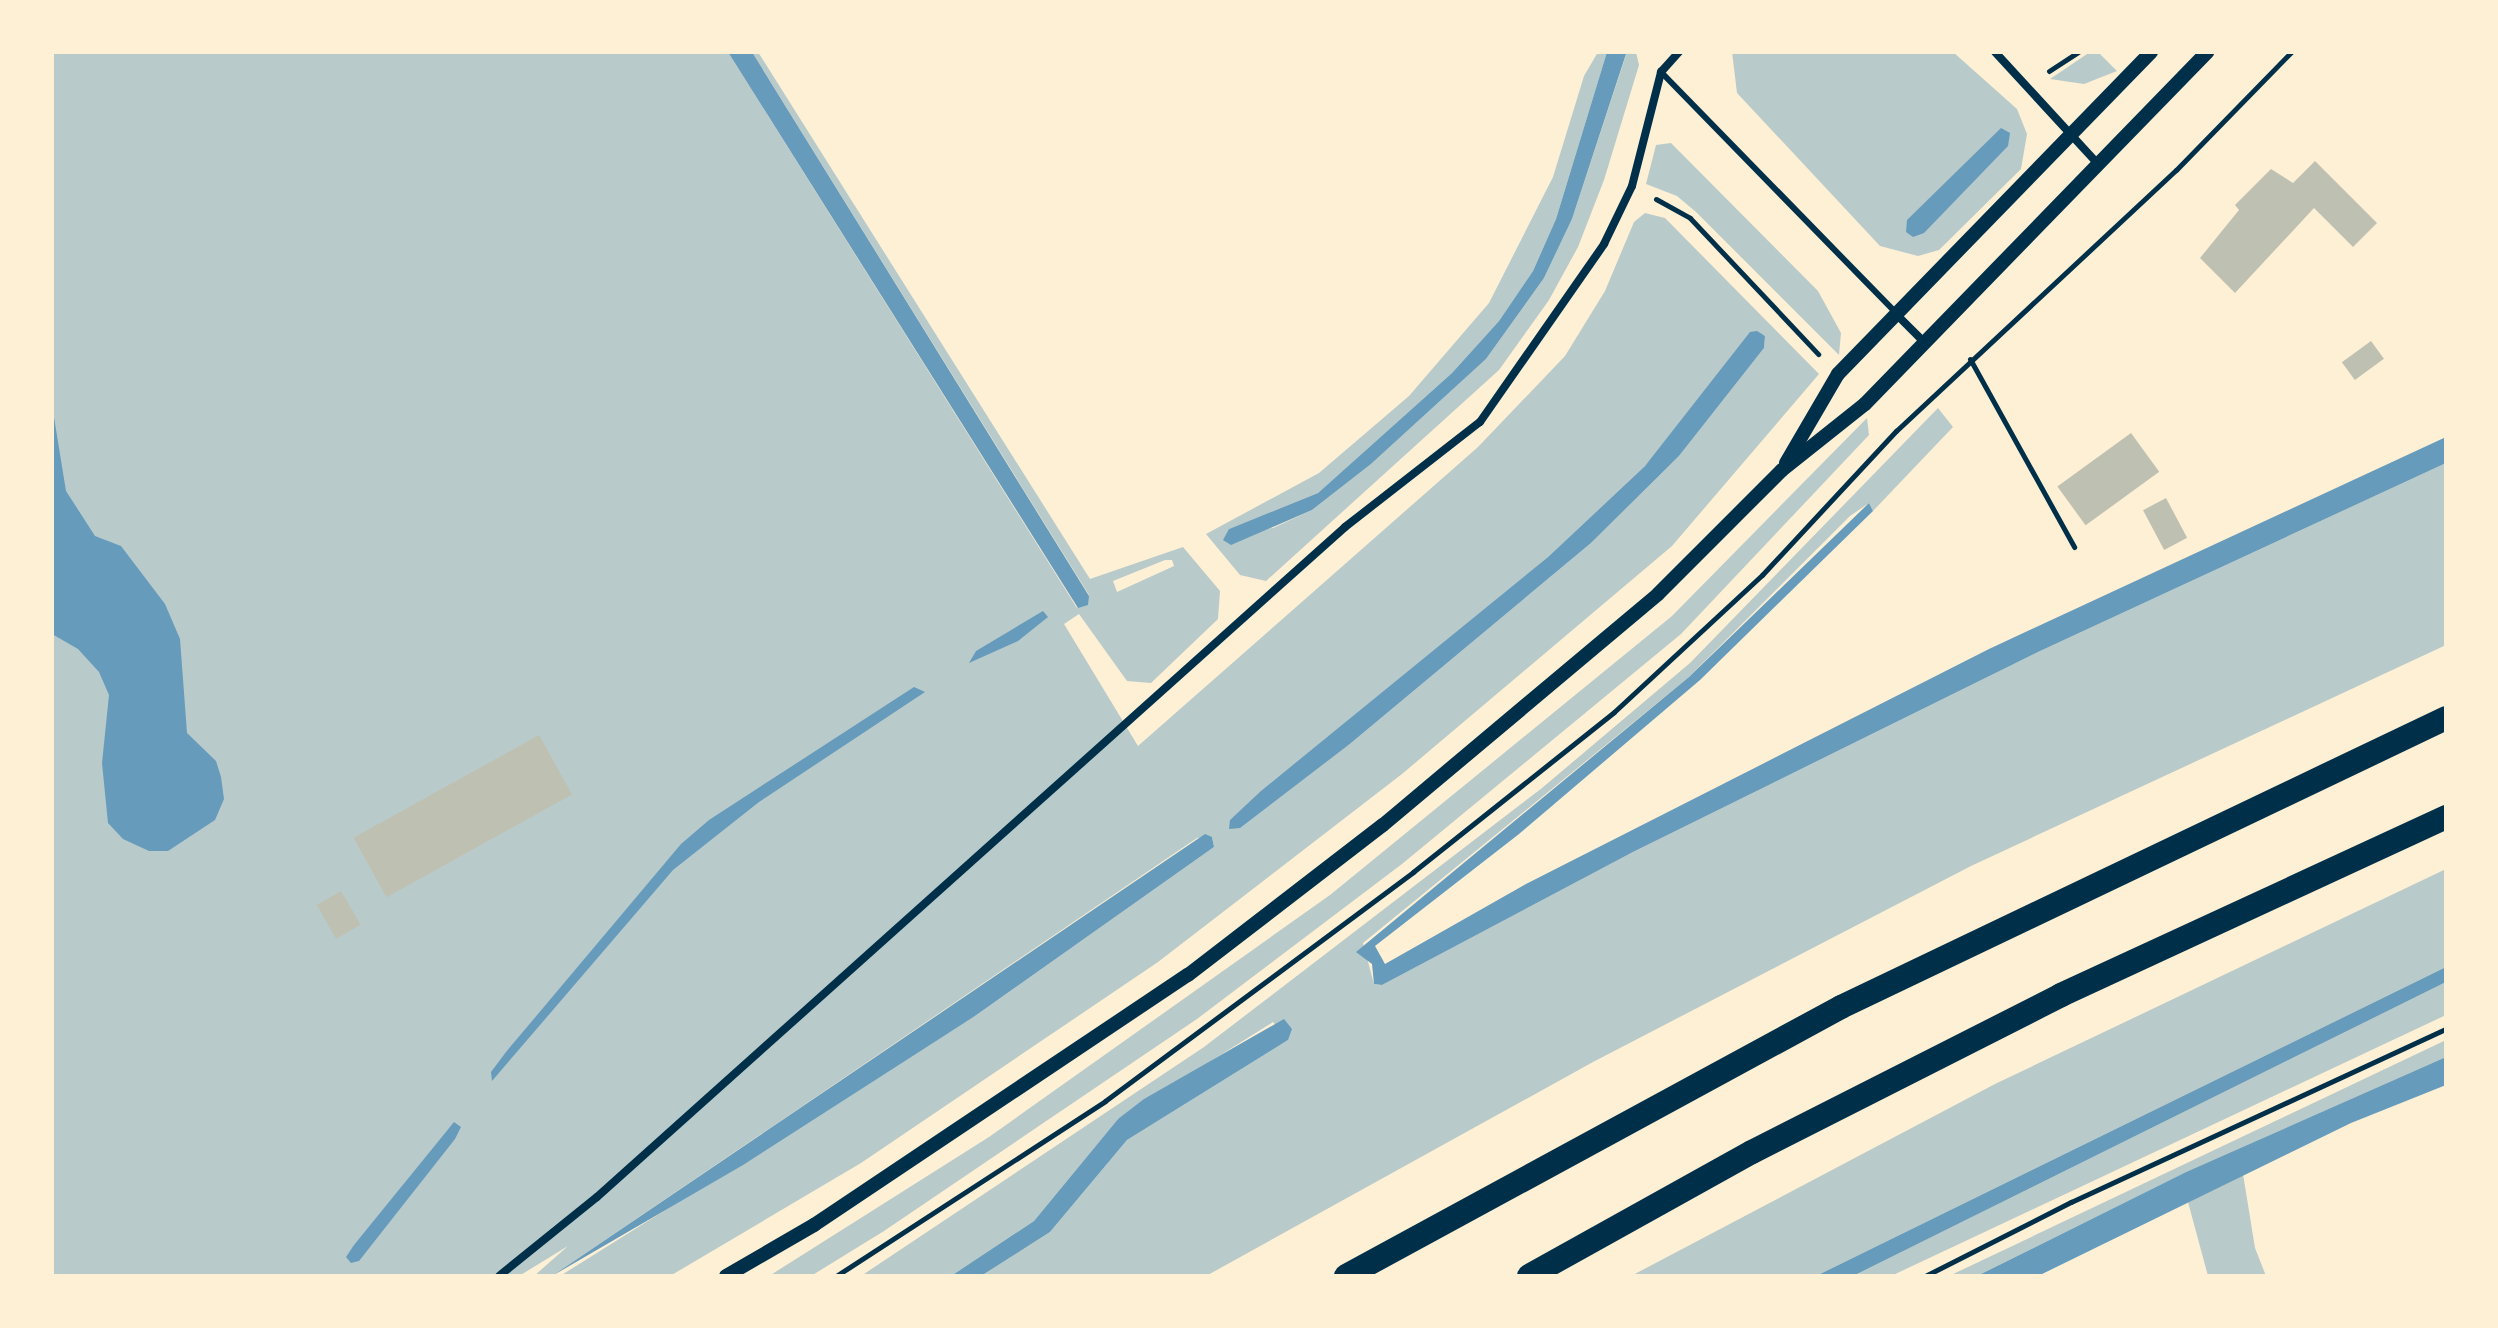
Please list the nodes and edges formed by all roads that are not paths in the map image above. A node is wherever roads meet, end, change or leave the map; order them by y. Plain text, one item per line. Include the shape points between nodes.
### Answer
1 (1679, 52) edge
2 (1995, 52) edge
3 (2151, 52) edge
4 (2207, 52) edge
5 (1661, 72) junction
6 (2070, 133) junction
7 (2097, 163) junction
8 (1897, 315) junction
9 (1923, 341) junction
10 (1782, 470) junction
11 (2446, 718) edge
12 (2446, 817) edge
13 (499, 1276) edge
14 (726, 1276) edge
15 (1346, 1276) edge
16 (1529, 1276) edge

1 - 5 street
2 - 6 street
3 - 6 street
4 - 7 street
5 - 8 lane
5 - 13 street via 1632,186 1576,289 1480,422 1345,527 597,1197
6 - 7 street
6 - 8 street
7 - 9 street via 2003,265
8 - 9 street
8 - 10 street via 1838,374
9 - 10 street via 1865,404
10 - 14 street via 1658,594 1383,825 1200,966 840,1207
11 - 15 highway via 1841,1007
12 - 16 highway via 2061,995 1752,1152

